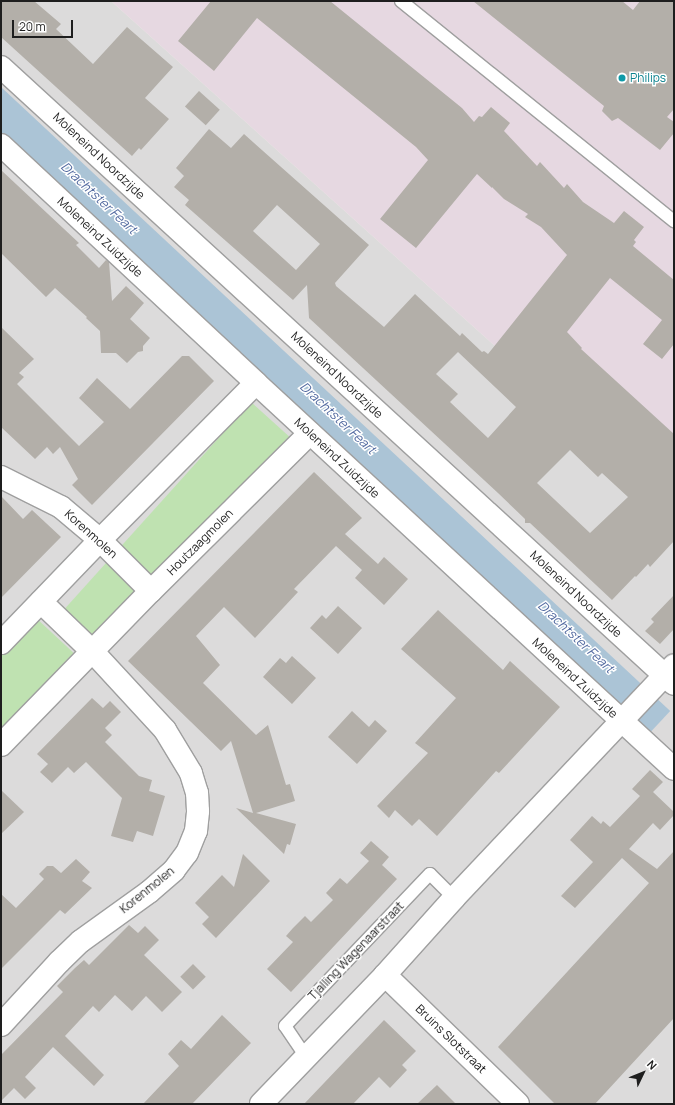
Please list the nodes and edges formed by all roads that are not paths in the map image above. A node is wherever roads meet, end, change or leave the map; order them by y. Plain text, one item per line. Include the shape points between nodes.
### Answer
1 (401, 1) edge
2 (1, 67) edge
3 (1, 145) edge
4 (674, 221) edge
5 (256, 383) junction
6 (310, 433) junction
7 (1, 478) edge
8 (100, 540) junction
9 (151, 591) junction
10 (41, 602) junction
11 (1, 643) edge
12 (92, 651) junction
13 (667, 677) edge
14 (625, 718) junction
15 (1, 745) edge
16 (674, 769) edge
17 (454, 898) junction
18 (385, 975) junction
19 (1, 1025) edge
20 (306, 1057) junction
21 (261, 1104) edge
22 (518, 1104) edge

1 - 4 lane
2 - 13 street, Moleneind Noordzijde
3 - 5 street, Moleneind Zuidzijde
5 - 6 street, Moleneind Zuidzijde
5 - 8 street
6 - 9 street, Houtzaagmolen
6 - 14 street, Moleneind Zuidzijde
7 - 8 street, Korenmolen via 61,506
8 - 9 street, Korenmolen
8 - 10 street
9 - 12 street, Houtzaagmolen
10 - 11 street
10 - 12 street
12 - 15 street, Houtzaagmolen
12 - 19 street, Korenmolen via 165,730 182,756 197,793 196,831 187,853 174,870 81,941
13 - 14 street
14 - 16 street, Moleneind Zuidzijde
14 - 17 street
17 - 18 street
17 - 20 lane, Tjalling Wagenaarstraat via 430,874 285,1026
18 - 20 street
18 - 22 street, Bruins Slotstraat
20 - 21 street

